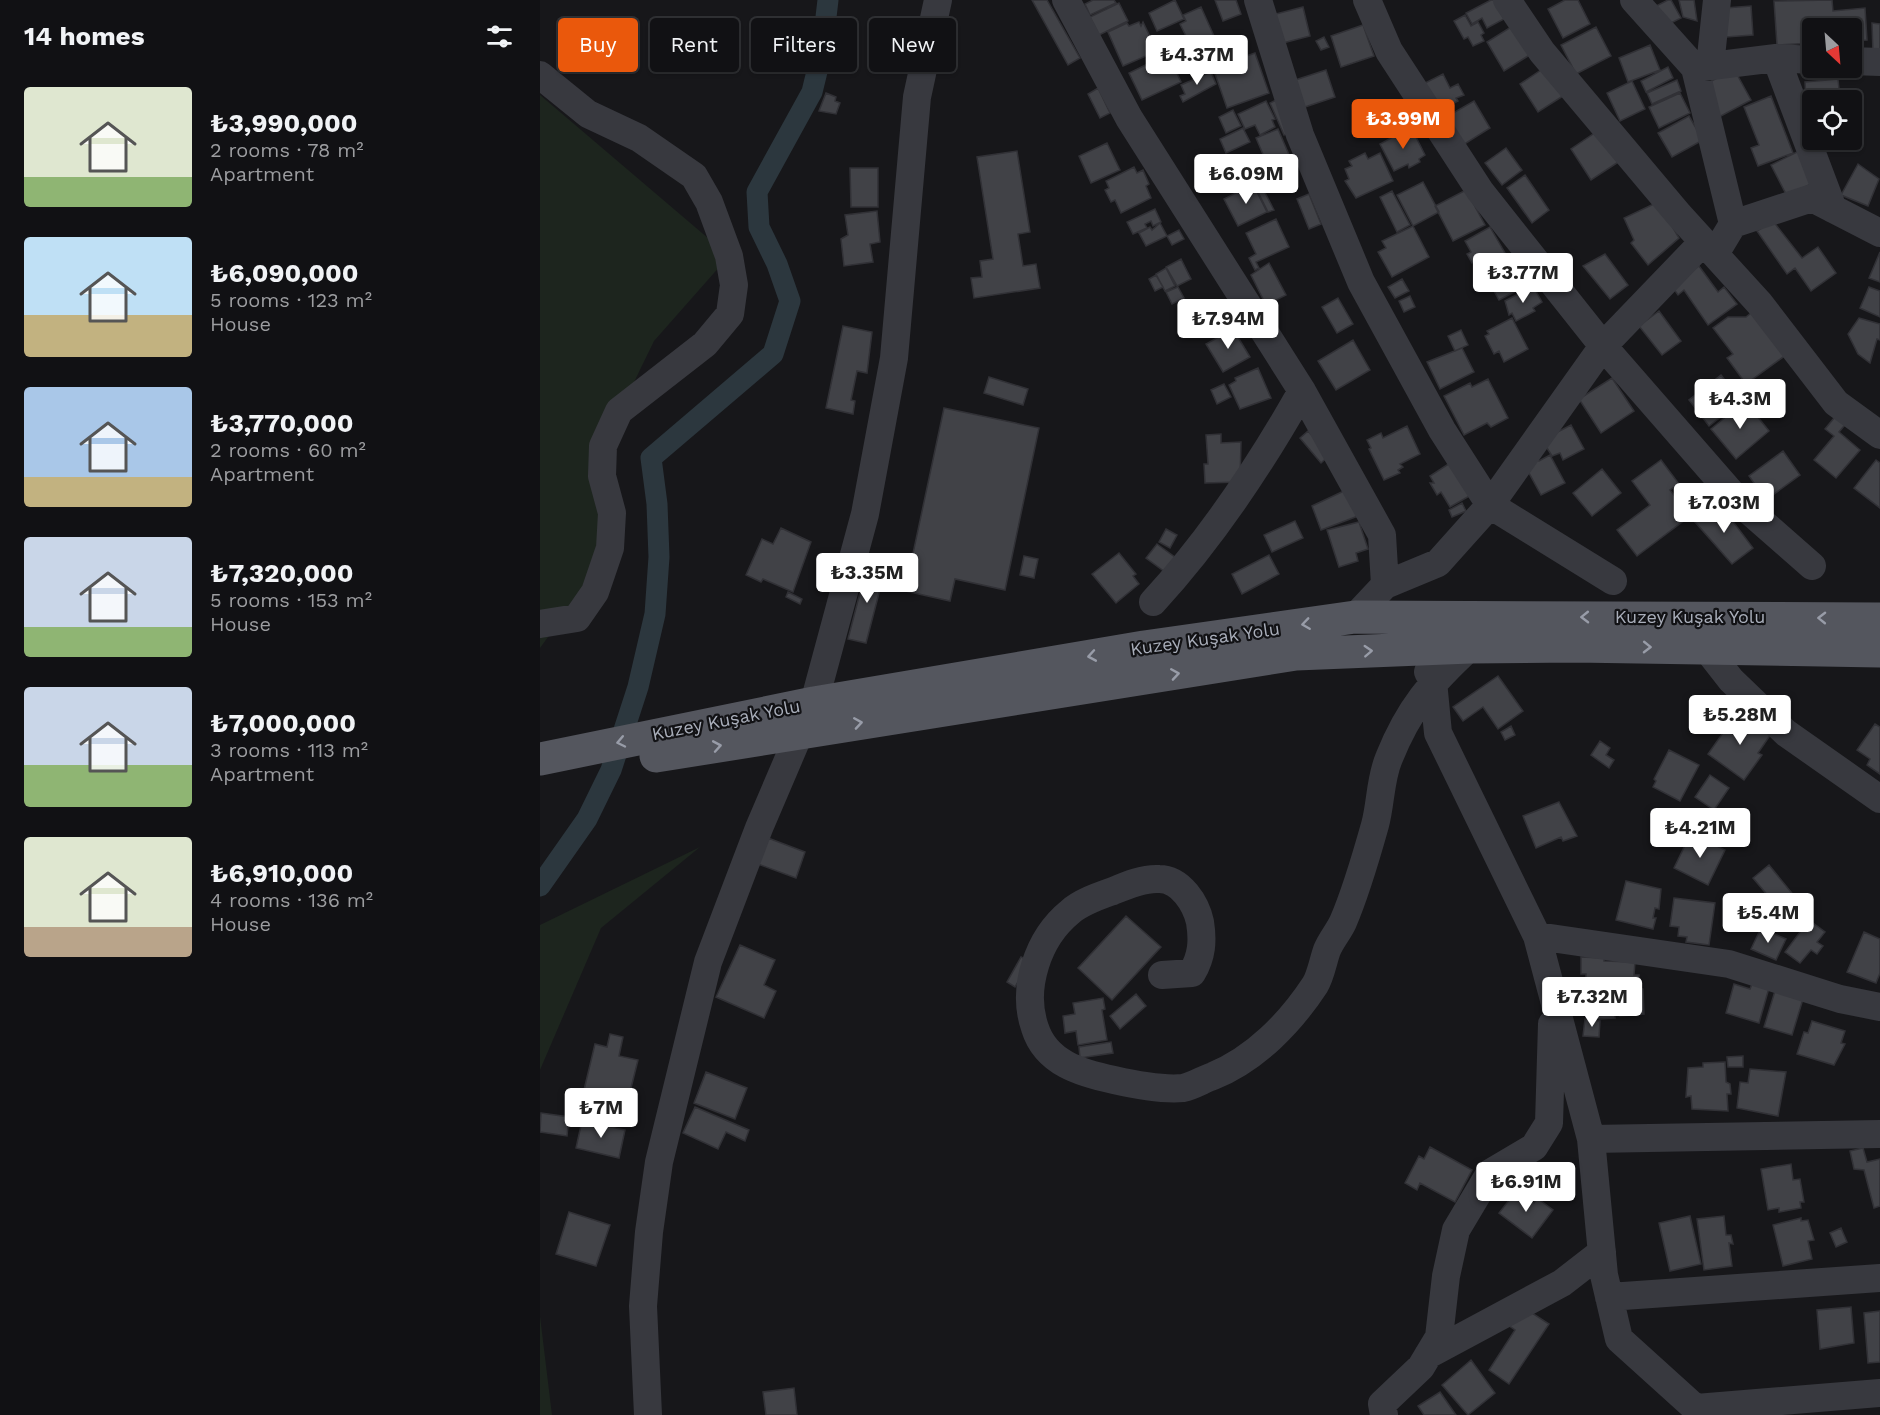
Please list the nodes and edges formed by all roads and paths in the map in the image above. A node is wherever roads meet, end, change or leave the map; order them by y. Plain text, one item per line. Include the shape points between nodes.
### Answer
1 (938, 0) edge
2 (1066, 0) edge
3 (1258, 0) edge
4 (1367, 0) edge
5 (1507, 0) edge
6 (1634, 0) edge
7 (1717, 0) edge
8 (1776, 58) junction
9 (1802, 59) edge
10 (1862, 61) edge
11 (1880, 62) edge
12 (1702, 67) junction
13 (540, 75) edge
14 (1833, 209) junction
15 (1733, 224) junction
16 (1880, 232) edge
17 (1709, 248) junction
18 (1603, 346) junction
19 (1302, 391) junction
20 (1880, 435) edge
21 (1490, 505) junction
22 (1812, 566) dead end
23 (1613, 581) dead end
24 (1384, 585) junction
25 (1153, 602) dead end
26 (1355, 617) junction
27 (1880, 619) edge
28 (540, 624) edge
29 (1470, 647) junction
30 (1706, 648) junction
31 (1414, 649) junction
32 (1758, 649) junction
33 (1880, 651) edge
34 (1433, 681) junction
35 (1752, 700) junction
36 (814, 703) junction
37 (800, 732) junction
38 (664, 744) junction
39 (555, 766) edge
40 (1880, 799) edge
41 (1537, 936) junction
42 (1162, 975) dead end
43 (1553, 995) junction
44 (1879, 1010) edge
45 (1880, 1134) edge
46 (1591, 1139) junction
47 (1602, 1252) junction
48 (1880, 1278) edge
49 (1609, 1297) junction
50 (1428, 1355) junction
51 (1880, 1394) edge
52 (1376, 1411) edge
53 (1700, 1412) edge
54 (648, 1415) edge

1 - 36 street via 917,96 894,358 866,514
2 - 19 street via 1129,118
3 - 21 street via 1300,135 1361,282 1442,430
4 - 18 street via 1389,51 1480,191
5 - 17 street via 1542,52
6 - 12 street
7 - 12 street
8 - 9 street
8 - 12 street
8 - 14 street
10 - 11 street
12 - 15 street
13 - 28 street via 588,114 639,138 694,176 709,202 729,256 734,285 730,314 705,344 619,411 603,446 602,476 612,513 610,548 595,592 577,618
14 - 15 street via 1812,198
14 - 16 street
15 - 17 street
17 - 18 street
17 - 20 street via 1760,304 1836,403
18 - 21 street
18 - 22 street via 1739,501
19 - 24 street via 1382,536
19 - 25 street via 1261,463
21 - 23 street
21 - 24 street via 1438,563
24 - 26 street
27 -> 26 main road, Kuzey Kuşak Yolu
26 -> 36 main road, Kuzey Kuşak Yolu via 1144,647
29 -> 30 main road, Kuzey Kuşak Yolu
29 - 31 main road, Kuzey Kuşak Yolu
29 - 34 street
30 - 32 main road, Kuzey Kuşak Yolu
30 - 35 street
31 - 34 street
37 -> 31 main road, Kuzey Kuşak Yolu via 1296,654
32 - 33 main road, Kuzey Kuşak Yolu
32 - 35 street via 1750,678
34 - 41 street via 1438,733
34 - 42 street via 1405,723 1388,760 1375,823 1355,887 1316,983 1260,1047 1237,1066 1185,1088 1104,1078 1044,1050 1030,1012 1028,991 1040,952 1070,912 1131,884 1161,878 1186,891 1198,915 1203,938 1200,960 1192,973
35 - 40 street via 1785,734
36 - 38 main road, Kuzey Kuşak Yolu
38 -> 37 main road, Kuzey Kuşak Yolu
37 - 54 street via 708,962 659,1162 643,1306
38 - 39 main road, Kuzey Kuşak Yolu
41 - 43 street
41 - 44 street via 1729,964
43 - 46 street
43 - 50 street via 1549,1123 1534,1147 1490,1173 1456,1230 1439,1337
45 - 46 street
46 - 47 street
47 - 49 street
47 - 50 street via 1562,1283
48 - 49 street
49 - 53 street via 1620,1339
50 - 52 street via 1421,1367
51 - 53 street

